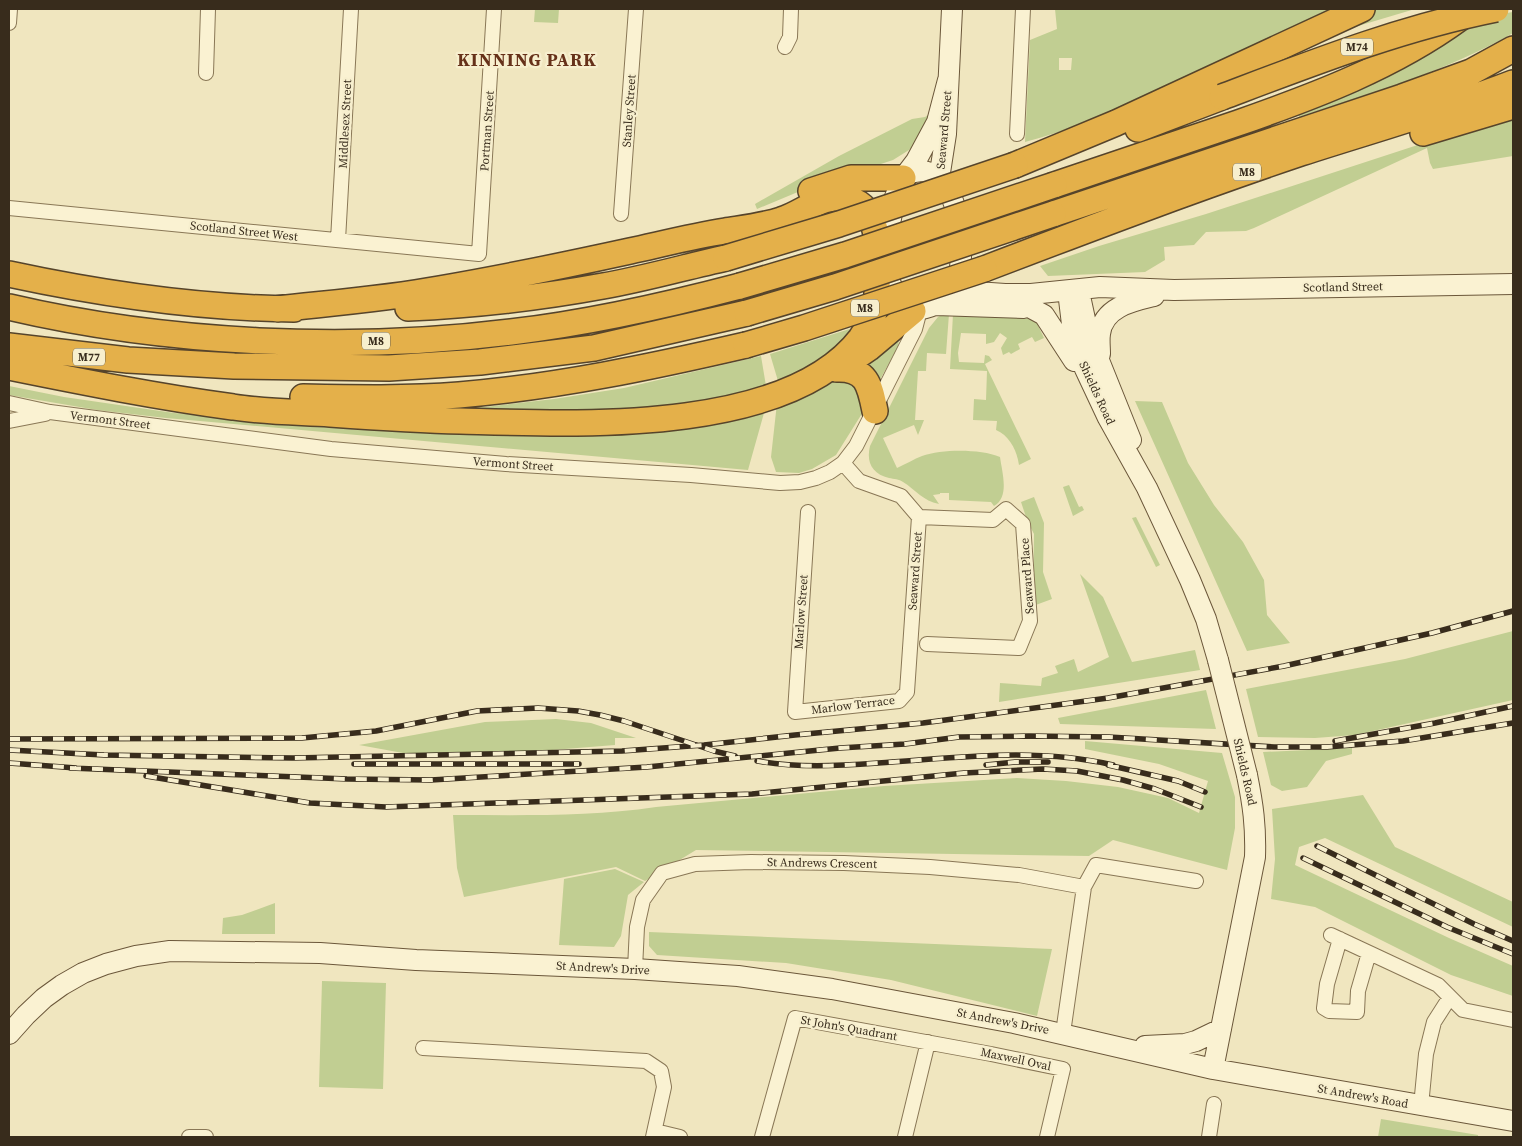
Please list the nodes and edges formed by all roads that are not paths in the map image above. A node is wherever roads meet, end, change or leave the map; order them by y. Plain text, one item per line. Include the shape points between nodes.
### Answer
1 (10, 9) edge
2 (208, 9) edge
3 (351, 9) edge
4 (494, 9) edge
5 (636, 9) edge
6 (791, 9) edge
7 (952, 9) edge
8 (1023, 9) edge
9 (1362, 9) edge
10 (1472, 9) edge
11 (1496, 9) edge
12 (9, 23) edge
13 (784, 46) dead end
14 (1513, 49) edge
15 (206, 73) dead end
16 (948, 80) junction
17 (1513, 83) edge
18 (1513, 106) edge
19 (1121, 128) junction
20 (1017, 134) dead end
21 (905, 177) junction
22 (938, 179) junction
23 (9, 208) edge
24 (621, 214) dead end
25 (699, 235) junction
26 (338, 240) junction
27 (479, 254) joint
28 (984, 269) junction
29 (9, 274) edge
30 (958, 279) junction
31 (1513, 284) edge
32 (1174, 290) junction
33 (1074, 296) junction
34 (9, 307) edge
35 (1031, 308) junction
36 (277, 309) junction
37 (923, 309) junction
38 (9, 332) edge
39 (9, 346) edge
40 (170, 362) junction
41 (1100, 366) junction
42 (9, 367) edge
43 (818, 377) junction
44 (88, 382) junction
45 (1092, 384) junction
46 (9, 403) edge
47 (875, 411) junction
48 (50, 412) junction
49 (9, 421) edge
50 (843, 463) junction
51 (1147, 488) junction
52 (808, 512) dead end
53 (919, 517) junction
54 (927, 644) dead end
55 (907, 692) joint
56 (795, 712) joint
57 (1196, 881) dead end
58 (1084, 887) junction
59 (1369, 953) junction
60 (635, 969) junction
61 (1450, 997) junction
62 (1513, 1020) edge
63 (1221, 1029) junction
64 (9, 1034) edge
65 (1063, 1034) junction
66 (928, 1042) junction
67 (1110, 1044) junction
68 (423, 1048) dead end
69 (1213, 1069) junction
70 (1214, 1104) dead end
71 (1421, 1106) junction
72 (1513, 1121) edge
73 (654, 1134) edge
74 (189, 1137) edge
75 (206, 1137) edge
76 (680, 1137) edge
77 (762, 1137) edge
78 (905, 1137) edge
79 (1047, 1137) edge
80 (1209, 1137) edge

1 - 12 street
2 - 15 street
3 - 26 street, Middlesex Street
4 - 27 street, Portman Street
5 - 24 street, Stanley Street
6 - 13 street via 790,37
7 - 16 street, Seaward Street
8 - 20 street
9 - 19 highway
10 - 34 highway, M8, bridge via 1401,55 1346,82 1276,110 845,255 646,310 529,329 441,338 295,341 190,336 77,321
11 - 19 highway, M74, bridge via 1387,37 1150,126
14 - 40 highway, M8, bridge via 1470,72 1402,98 835,287 747,313 594,348 438,366 303,368
16 - 21 street, Seaward Street via 937,122
16 - 22 street, Seaward Street via 946,134
17 - 28 highway, M8 via 1468,101 1166,200
18 - 28 highway
19 - 36 highway, bridge via 840,224 726,258 604,286 481,304 369,310
21 - 22 street via 926,172
21 - 25 highway via 851,178 811,191 749,219
21 - 37 street, Seaward Street via 895,197 890,224 890,282 904,306
22 - 30 street via 956,204 960,228 961,267
23 - 26 street, Scotland Street West
25 - 36 highway via 434,290
25 - 43 highway via 776,222 816,202 836,197 864,207 873,222 878,255 878,297 874,314 860,338
26 - 27 street, Scotland Street West
28 - 44 highway, M8, bridge via 746,345 654,366 533,387 388,398 269,396
29 - 36 highway via 96,292
30 - 33 street, Scotland Street via 976,292
30 - 37 street via 950,295
31 - 32 street, Scotland Street
32 - 33 street, Scotland Street via 1100,287
32 - 41 street via 1114,309 1100,334
33 - 35 street, Scotland Street
33 - 41 street, Shields Road
33 - 45 street, Shields Road via 1074,341
35 - 37 street, Scotland Street
35 - 45 street via 1044,315
37 - 43 highway via 869,348
37 - 47 street, Vermont Street
38 - 40 highway, M8
39 - 40 highway, M77
41 - 51 street, Shields Road via 1121,413
42 - 44 highway, M8
43 - 44 highway via 786,392 739,406 676,416 562,423 396,420 235,408
43 - 47 highway via 854,370 862,376 871,393
45 - 51 street, Shields Road
46 - 48 street, Vermont Street
47 - 50 street, Vermont Street
48 - 49 street
48 - 50 street, Vermont Street via 331,449 759,481 800,482 830,472
50 - 53 street, Seaward Street via 859,481 901,496
51 - 63 street, Shields Road, bridge via 1206,619 1254,810 1255,857
52 - 56 street, Marlow Street
53 - 54 street, Seaward Place via 993,520 1006,509 1023,524 1030,620 1019,648
53 - 55 street, Seaward Street
55 - 56 street, Marlow Terrace via 899,701
57 - 58 street via 1096,865
58 - 60 street, St Andrews Crescent via 1019,874 921,867 834,862 695,864 662,873 643,900 637,927
58 - 65 street
59 - 59 street via 1358,991 1357,1012 1324,1008 1335,937
59 - 61 street via 1438,986
60 - 64 street, St Andrew's Drive via 416,960 320,952 170,951 129,958 82,973 44,998
60 - 65 street, St Andrew's Drive via 738,976 822,987
61 - 62 street via 1463,1010
61 - 71 street via 1434,1022 1426,1054
63 - 67 street via 1185,1044
63 - 69 street, Shields Road
65 - 67 street, St Andrew's Drive
66 - 77 street, St John's Quadrant via 795,1018
66 - 78 street
66 - 79 street, Maxwell Oval via 1063,1069
67 - 69 street, St Andrew's Drive
68 - 73 street via 646,1061 662,1071 664,1087
69 - 71 street, St Andrew's Road
70 - 80 street
71 - 72 street, St Andrew's Road
73 - 76 street
74 - 75 street

